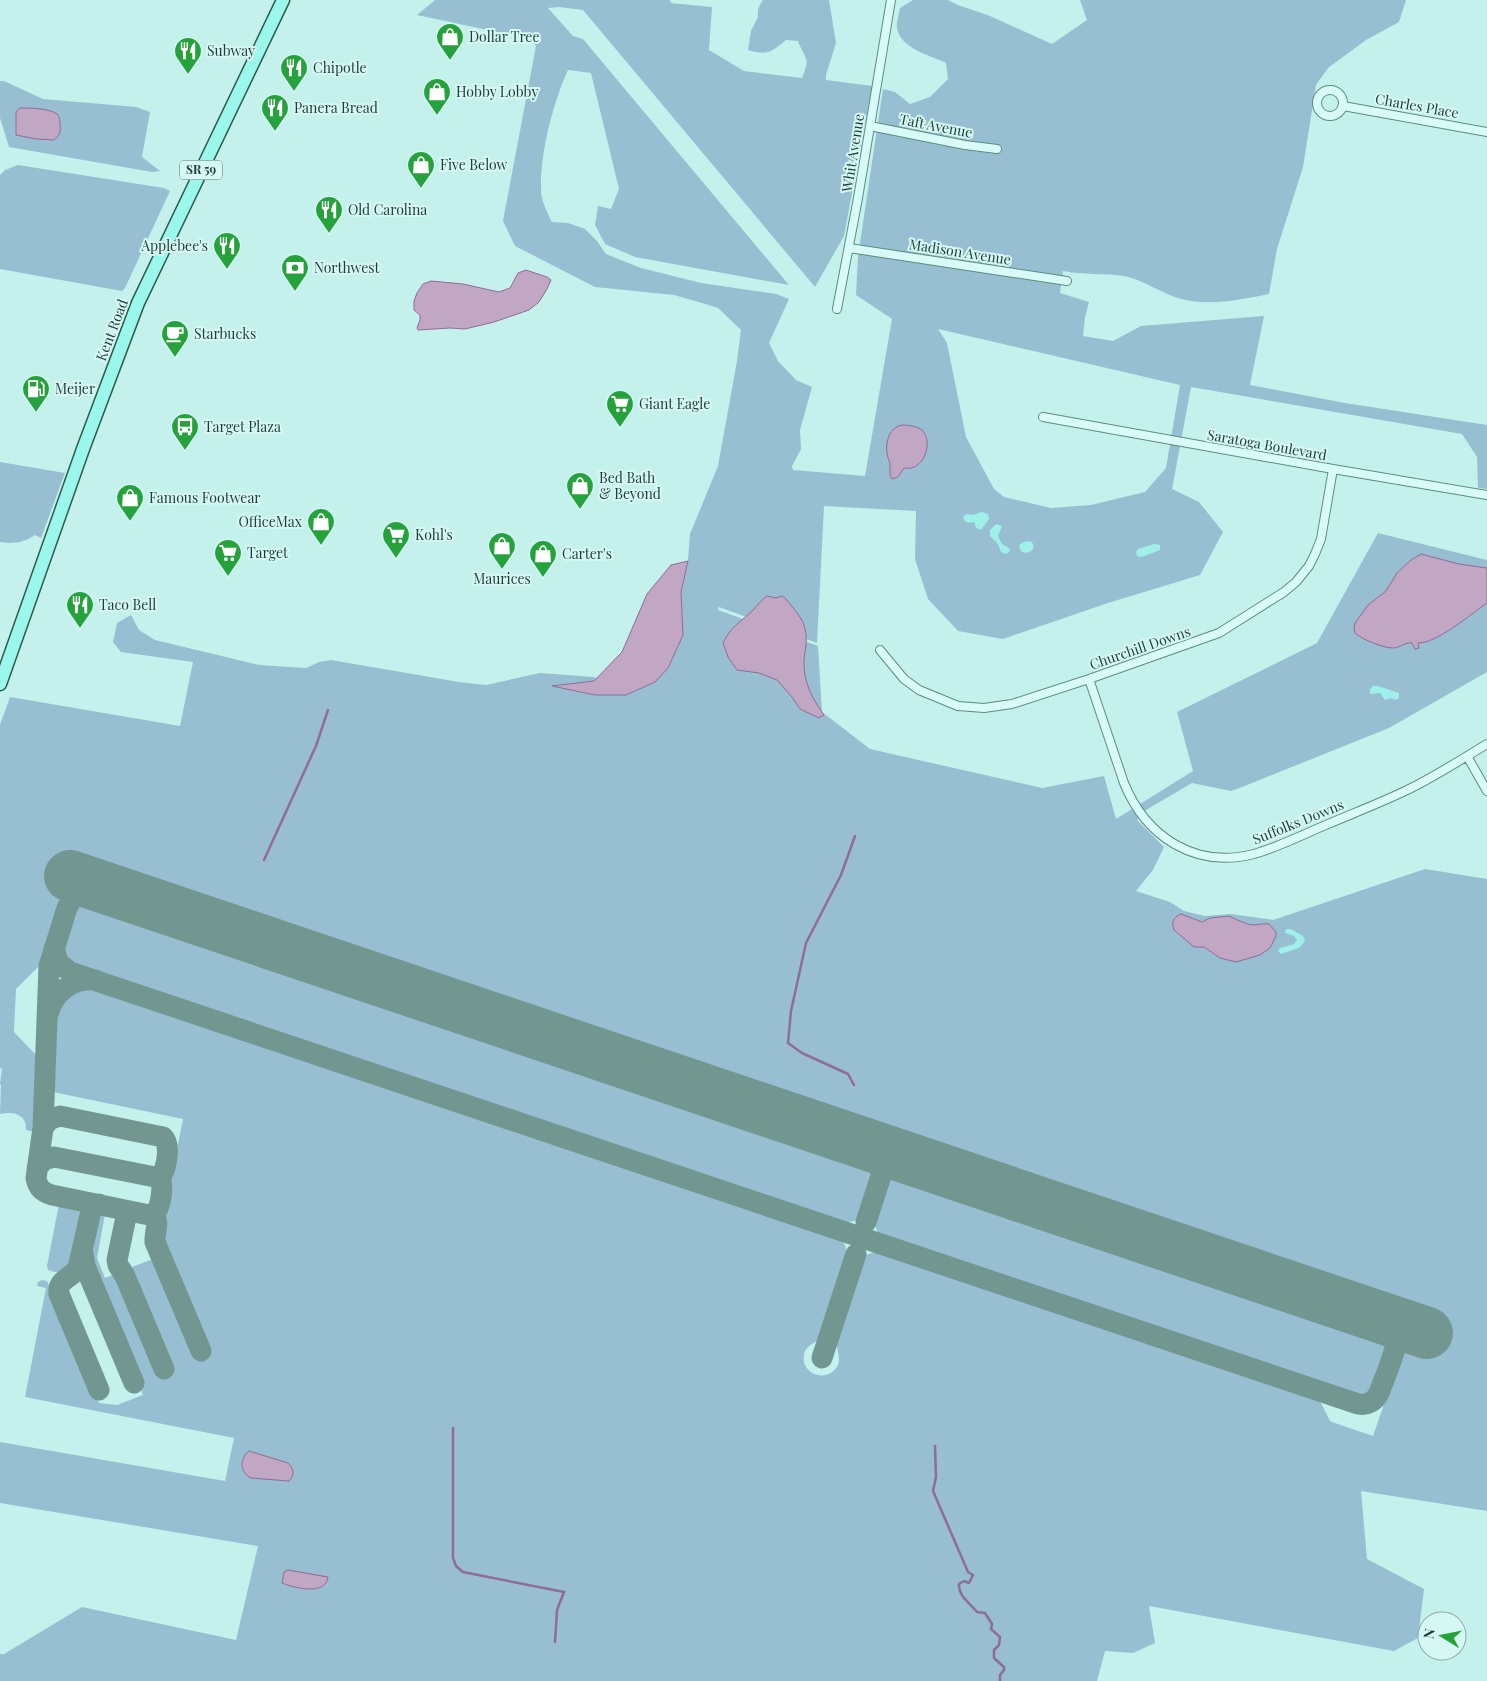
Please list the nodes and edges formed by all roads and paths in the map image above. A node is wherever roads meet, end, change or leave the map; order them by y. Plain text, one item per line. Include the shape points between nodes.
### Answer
1 (283, 0) edge
2 (891, 0) edge
3 (1343, 106) dead end
4 (870, 126) junction
5 (1487, 132) edge
6 (997, 149) dead end
7 (849, 248) junction
8 (1067, 281) dead end
9 (837, 308) dead end
10 (1043, 417) dead end
11 (1333, 470) junction
12 (1487, 495) edge
13 (880, 650) dead end
14 (1089, 679) junction
15 (0, 684) edge
16 (1487, 744) edge
17 (1467, 756) junction
18 (1487, 791) edge

1 - 15 main road, Kent Road / SR 59 via 138,303
2 - 4 street, Whit Avenue
3 - 5 street, Charles Place
4 - 6 street, Taft Avenue
4 - 7 street, Whit Avenue
7 - 8 street, Madison Avenue
7 - 9 street, Whit Avenue
10 - 11 street, Saratoga Boulevard
11 - 12 street, Saratoga Boulevard
11 - 14 street, Churchill Downs via 1320,539 1309,566 1296,582 1219,633
13 - 14 street, Churchill Downs via 904,680 919,690 947,703 970,708 1012,704
14 - 17 street, Suffolks Downs via 1124,783 1138,811 1166,839 1205,855 1234,857 1261,851 1405,791
16 - 17 street, Suffolks Downs
17 - 18 street

